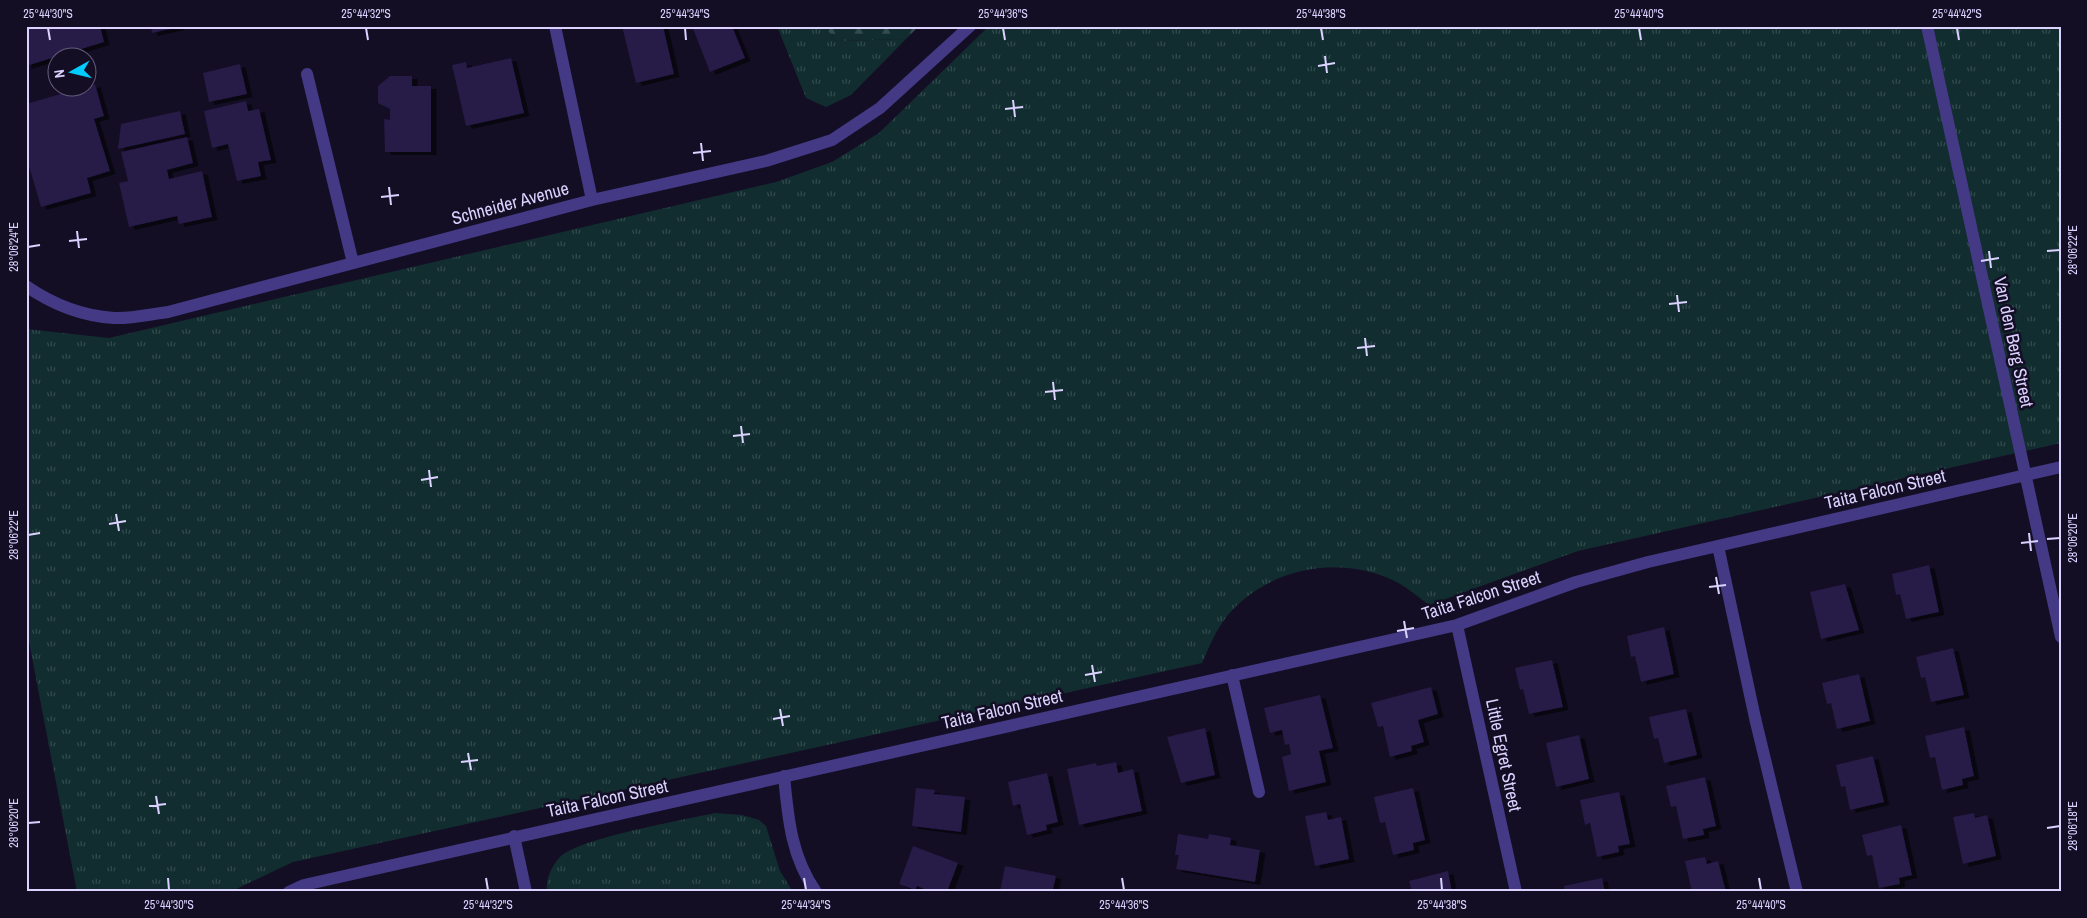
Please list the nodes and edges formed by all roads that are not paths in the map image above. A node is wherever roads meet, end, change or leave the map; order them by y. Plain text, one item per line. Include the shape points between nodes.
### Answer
1 (555, 26) edge
2 (970, 26) edge
3 (1927, 26) edge
4 (307, 74) dead end
5 (592, 200) junction
6 (353, 263) junction
7 (26, 286) edge
8 (2061, 467) edge
9 (2025, 475) junction
10 (1718, 546) junction
11 (1457, 625) junction
12 (2061, 637) edge
13 (1232, 675) junction
14 (784, 776) junction
15 (1259, 792) dead end
16 (514, 836) junction
17 (289, 892) edge
18 (526, 892) edge
19 (816, 892) edge
20 (1516, 892) edge
21 (1797, 892) edge

1 - 5 street
2 - 5 street, Schneider Avenue via 880,108 832,140 766,161
3 - 9 street, Van den Berg Street
4 - 6 street
5 - 6 street, Schneider Avenue
6 - 7 street, Schneider Avenue via 168,312 115,318 75,312
8 - 9 street, Taita Falcon Street
9 - 10 street, Taita Falcon Street
9 - 12 street, Van den Berg Street
10 - 11 street, Taita Falcon Street via 1576,582
10 - 21 street
11 - 13 street, Taita Falcon Street
11 - 20 street, Little Egret Street
13 - 14 street, Taita Falcon Street
13 - 15 street
14 - 16 street, Taita Falcon Street
14 - 19 street via 792,842 799,863
16 - 17 street, Taita Falcon Street via 323,880
16 - 18 street

